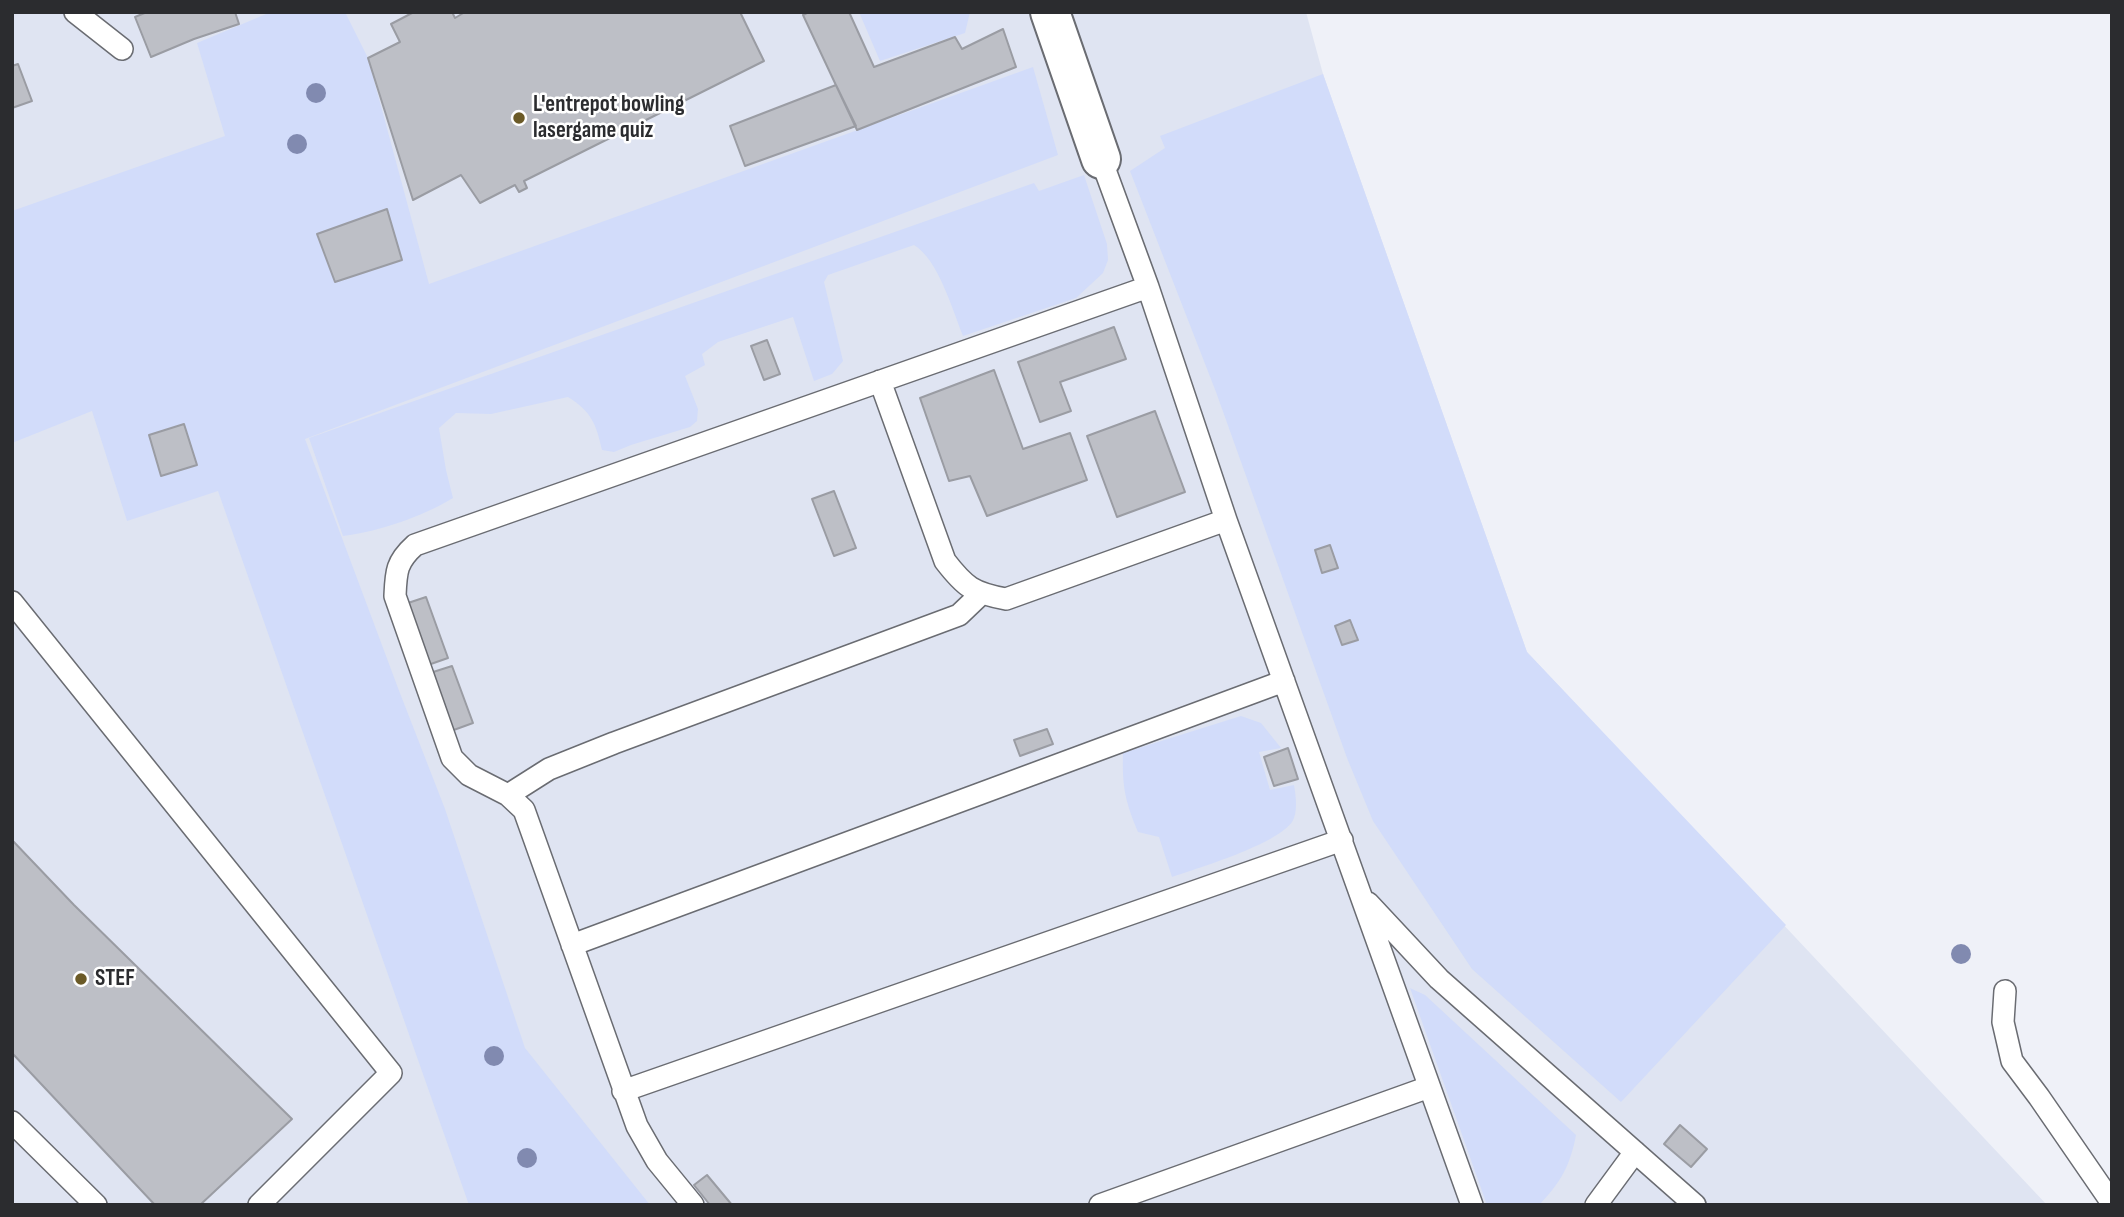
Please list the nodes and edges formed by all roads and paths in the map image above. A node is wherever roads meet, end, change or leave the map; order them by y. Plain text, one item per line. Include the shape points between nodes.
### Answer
1 (75, 12) edge
2 (1050, 12) edge
3 (122, 49) dead end
4 (1101, 159) joint
5 (1148, 287) junction
6 (880, 381) junction
7 (1226, 520) junction
8 (981, 594) junction
9 (12, 602) edge
10 (1284, 681) junction
11 (508, 795) junction
12 (1342, 840) junction
13 (1362, 896) junction
14 (572, 945) junction
15 (2006, 991) dead end
16 (1429, 1087) junction
17 (623, 1091) junction
18 (12, 1122) edge
19 (1635, 1152) junction
20 (2112, 1203) edge
21 (96, 1205) edge
22 (259, 1205) edge
23 (693, 1205) edge
24 (1100, 1205) edge
25 (1472, 1205) edge
26 (1596, 1205) edge
27 (1695, 1205) edge

1 - 3 lane
2 - 4 street
4 - 5 lane
5 - 6 lane
5 - 7 lane
6 - 8 lane via 944,561 959,580
6 - 11 lane via 415,545 403,556 396,571 395,596 452,758 469,775
7 - 8 lane via 1006,599
7 - 10 lane
8 - 11 lane via 959,615 571,760
9 - 22 lane via 391,1073
10 - 12 lane
10 - 14 lane
11 - 14 lane via 524,810
12 - 13 lane
12 - 17 lane
13 - 16 lane
13 - 19 lane via 1439,979
14 - 17 lane
15 - 20 lane via 2003,1022 2012,1061
16 - 24 lane
16 - 25 lane
17 - 23 lane via 657,1161
18 - 21 lane
19 - 26 lane
19 - 27 lane

